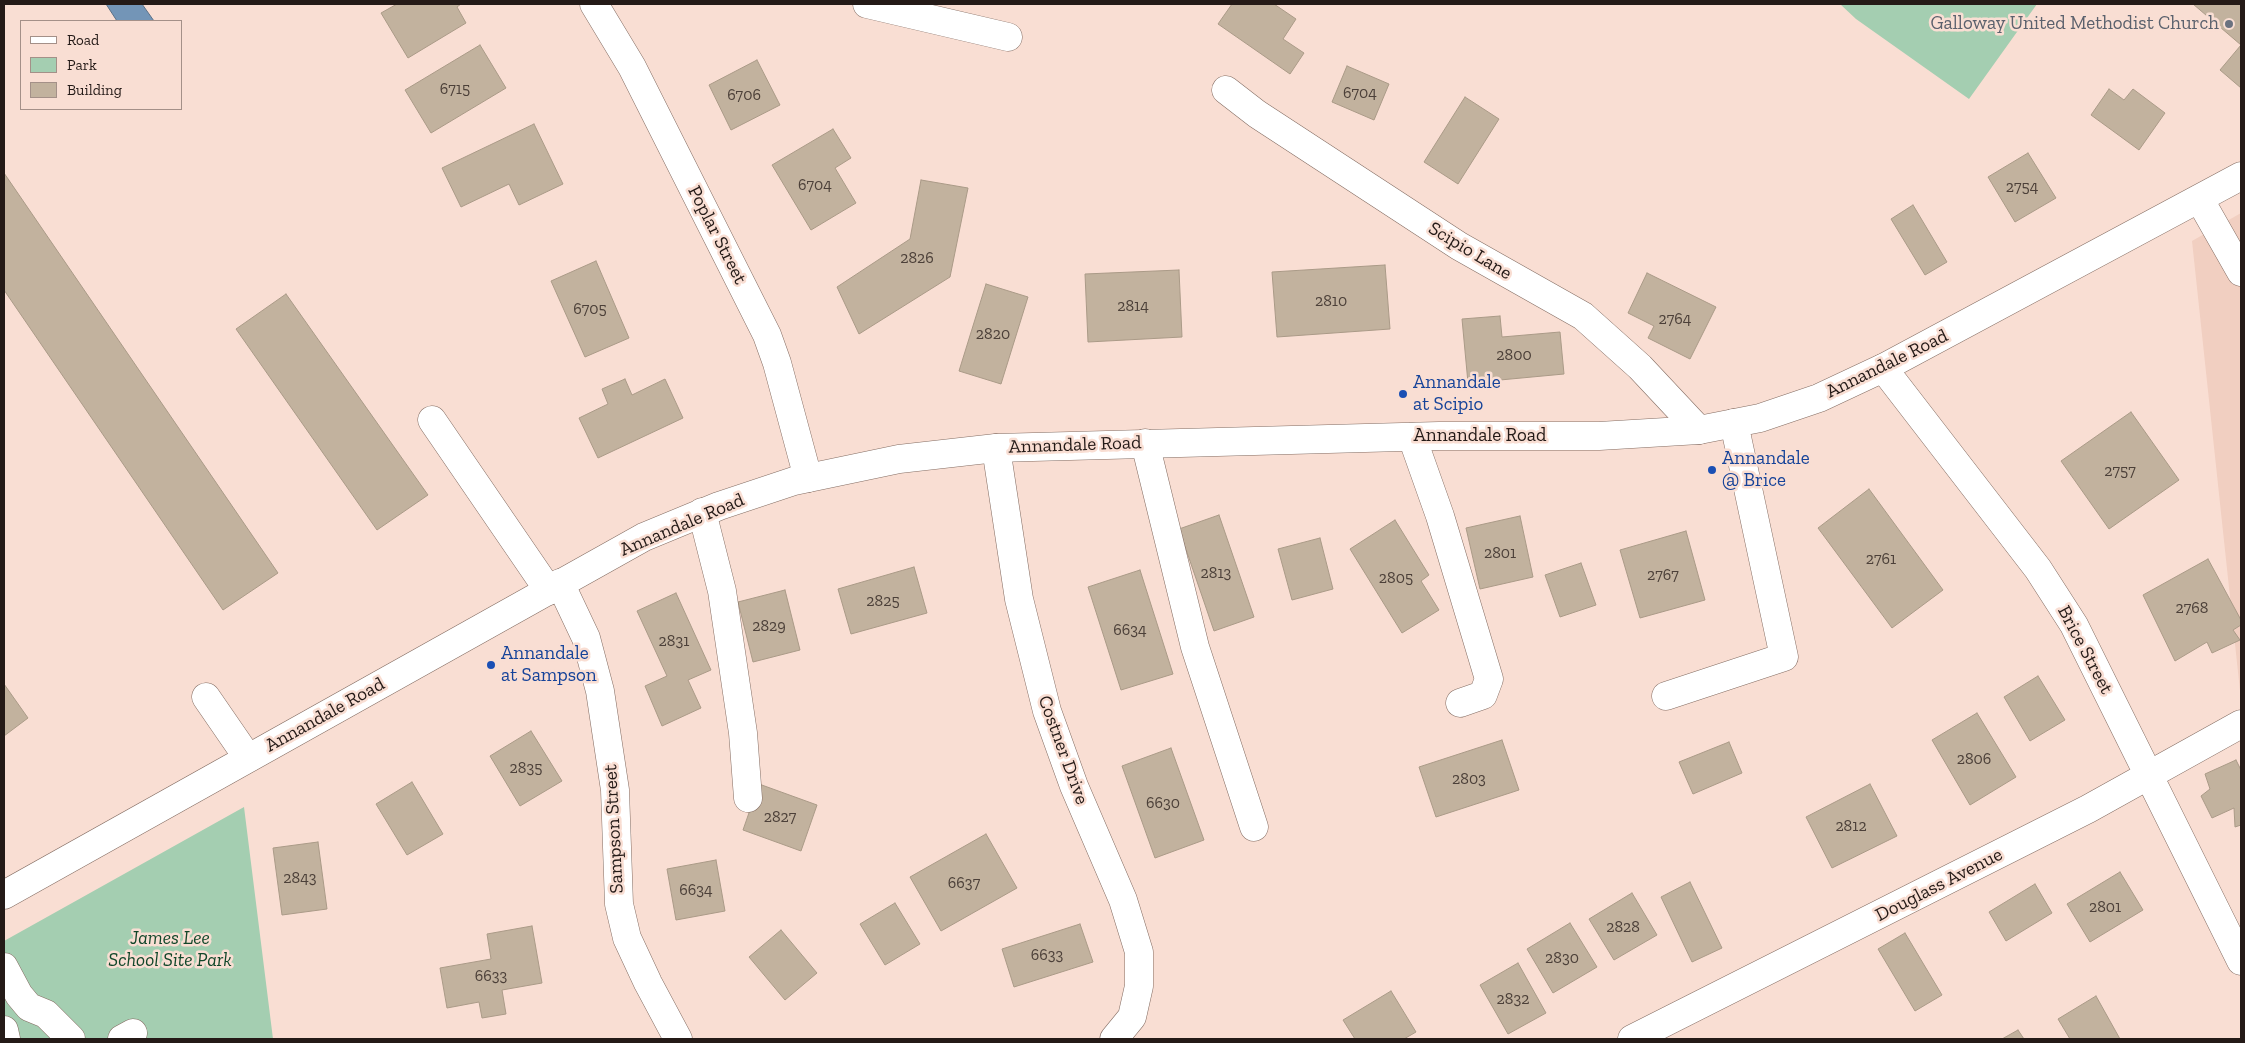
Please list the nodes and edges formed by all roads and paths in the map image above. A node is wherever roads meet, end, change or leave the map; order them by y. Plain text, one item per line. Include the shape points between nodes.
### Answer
1 (594, 4) edge
2 (866, 4) edge
3 (1008, 37) dead end
4 (1226, 90) dead end
5 (2241, 176) edge
6 (2200, 200) junction
7 (2241, 272) edge
8 (1883, 368) junction
9 (432, 420) dead end
10 (1734, 423) junction
11 (1699, 430) junction
12 (1412, 437) junction
13 (1145, 443) junction
14 (996, 448) junction
15 (808, 478) junction
16 (702, 512) junction
17 (555, 587) junction
18 (1666, 696) dead end
19 (206, 697) dead end
20 (1460, 703) dead end
21 (2241, 724) edge
22 (248, 758) junction
23 (2149, 775) junction
24 (748, 798) dead end
25 (1254, 827) dead end
26 (4, 895) edge
27 (2241, 961) edge
28 (4, 967) edge
29 (4, 1030) edge
30 (6, 1039) edge
31 (71, 1039) edge
32 (678, 1039) edge
33 (1114, 1039) edge
34 (1632, 1039) edge

1 - 15 street, Poplar Street via 632,67 767,335
2 - 3 street
4 - 11 street, Scipio Lane via 1257,114 1459,246 1583,316 1640,367
5 - 6 street, Annandale Road
6 - 7 street
6 - 8 street, Annandale Road
8 - 10 street, Annandale Road via 1819,398 1760,418
8 - 23 street, Brice Street via 2038,569 2074,624
9 - 17 street, Sampson Street
10 - 11 street, Annandale Road
10 - 18 street via 1784,657
11 - 12 street, Annandale Road via 1599,436
12 - 13 street, Annandale Road
12 - 20 street via 1440,516 1489,678 1483,695
13 - 14 street, Annandale Road
13 - 25 street via 1195,647
14 - 15 street, Annandale Road via 899,459
14 - 33 street, Costner Drive via 1019,599 1047,711 1074,786 1124,900 1139,952 1139,986 1132,1017
15 - 16 street, Annandale Road
16 - 17 street, Annandale Road via 644,537
16 - 24 street via 722,592 743,733
17 - 22 street, Annandale Road
17 - 32 street, Sampson Street via 586,638 600,691 615,790 618,904 627,938
19 - 22 street
21 - 23 street, Douglass Avenue
22 - 26 street, Annandale Road
23 - 27 street, Brice Street
23 - 34 street, Douglass Avenue via 2088,809
28 - 31 street via 29,1007 46,1014
29 - 30 street

